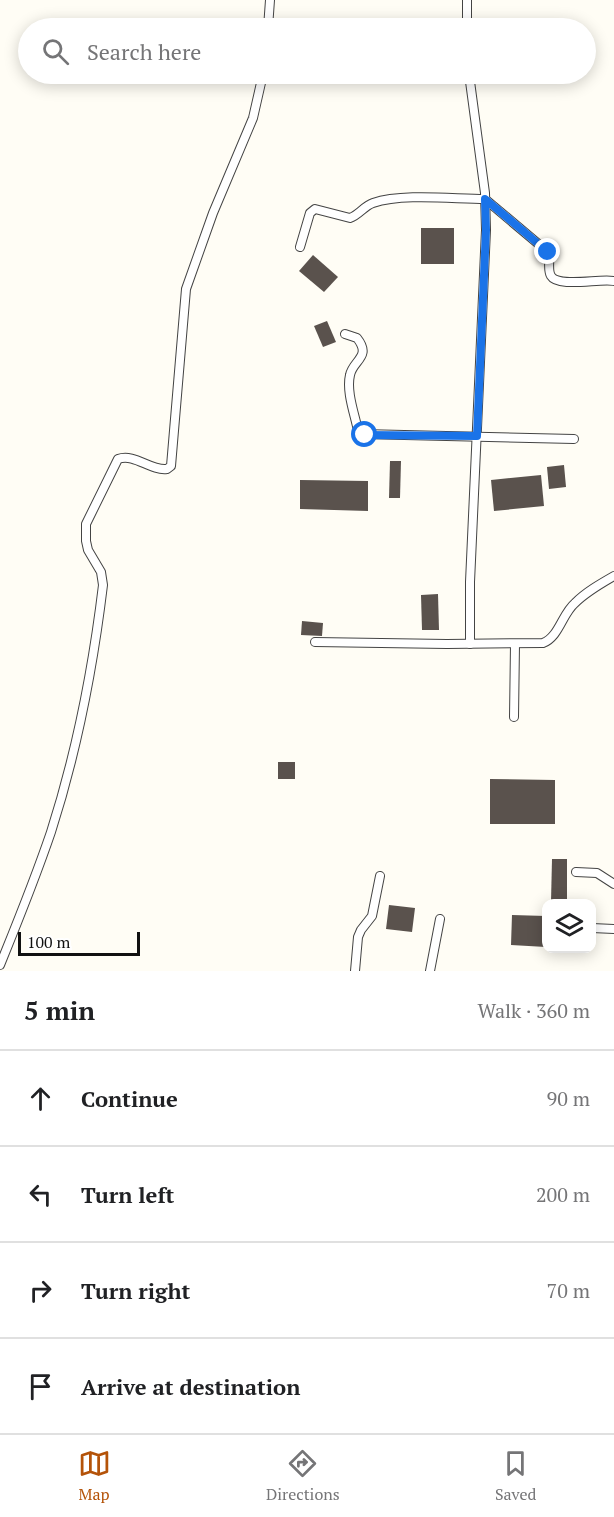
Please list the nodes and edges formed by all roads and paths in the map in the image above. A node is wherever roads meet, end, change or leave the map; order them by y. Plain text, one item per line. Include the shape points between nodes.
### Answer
1 (270, 0) edge
2 (467, 0) edge
3 (269, 18) edge
4 (467, 18) edge
5 (261, 84) edge
6 (470, 84) edge
7 (485, 199) junction
8 (300, 247) dead end
9 (614, 281) edge
10 (345, 333) dead end
11 (477, 436) junction
12 (574, 439) dead end
13 (614, 576) edge
14 (315, 642) dead end
15 (470, 644) junction
16 (515, 644) junction
17 (514, 717) dead end
18 (576, 872) dead end
19 (380, 876) dead end
20 (614, 884) edge
21 (440, 919) dead end
22 (596, 928) edge
23 (614, 929) edge
24 (0, 965) edge
25 (355, 971) edge
26 (430, 971) edge

1 - 3 street
2 - 4 street
5 - 24 street via 253,118 186,289 171,466 158,469 131,458 118,459 86,525 88,550 101,572 103,585 85,701 50,834
6 - 7 street
7 - 8 street via 384,201 369,205 350,218 315,209 310,213
7 - 9 street via 548,252 554,279
7 - 11 street
10 - 11 street via 357,338 362,349 362,357 351,370 349,380 361,434
11 - 12 street
11 - 15 street
13 - 16 street via 575,603 548,641
14 - 15 street
15 - 16 street
16 - 17 street
18 - 20 street via 597,873
19 - 25 street via 372,916 358,937
21 - 26 street
22 - 23 street

